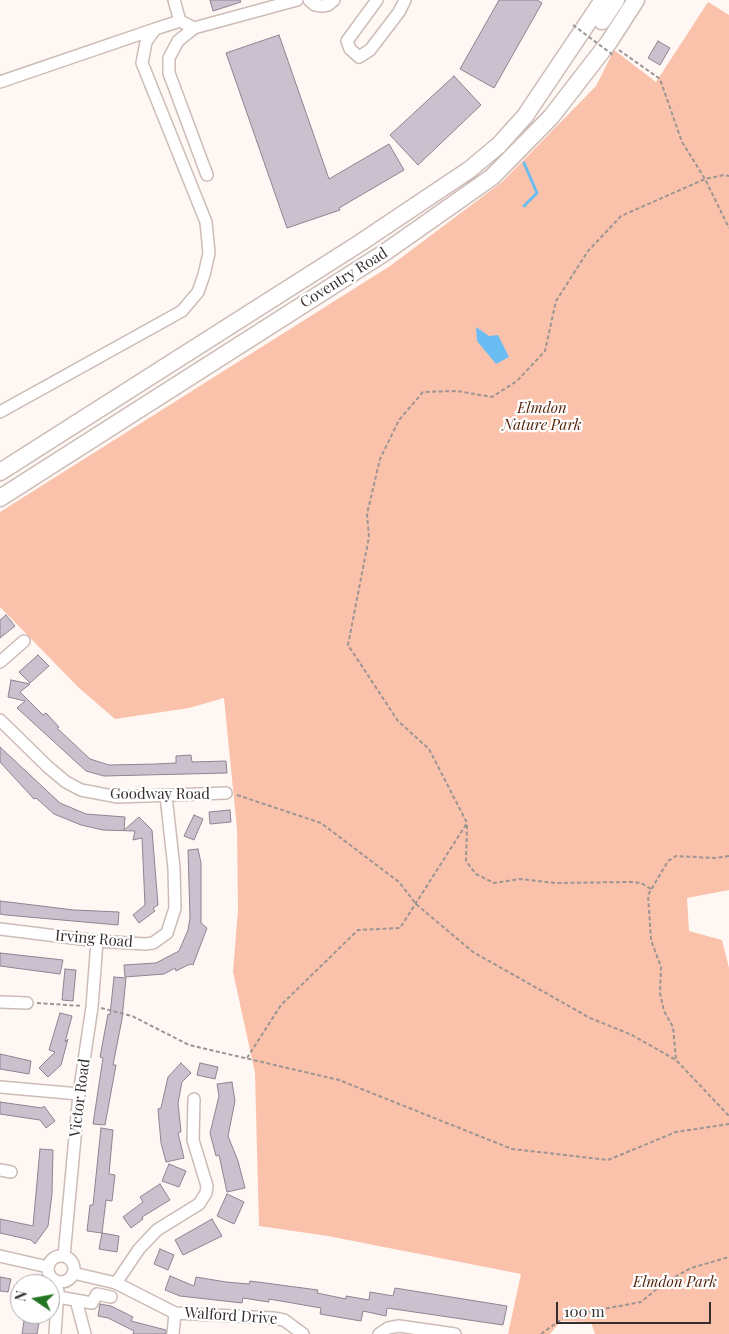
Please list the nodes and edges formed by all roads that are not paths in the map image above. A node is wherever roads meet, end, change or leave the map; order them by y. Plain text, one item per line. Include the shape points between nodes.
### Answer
1 (174, 0) edge
2 (297, 0) edge
3 (309, 0) edge
4 (334, 0) edge
5 (377, 0) edge
6 (405, 0) edge
7 (603, 0) edge
8 (616, 0) edge
9 (636, 0) edge
10 (596, 7) edge
11 (180, 21) junction
12 (194, 28) junction
13 (155, 29) junction
14 (0, 82) edge
15 (525, 116) junction
16 (207, 175) dead end
17 (0, 412) edge
18 (1, 469) edge
19 (0, 498) edge
20 (24, 641) dead end
21 (0, 662) edge
22 (0, 720) edge
23 (226, 794) road end
24 (166, 796) junction
25 (0, 929) edge
26 (97, 941) junction
27 (0, 1002) edge
28 (27, 1003) road end
29 (0, 1087) edge
30 (79, 1094) junction
31 (194, 1099) dead end
32 (0, 1256) edge
33 (64, 1256) junction
34 (48, 1267) junction
35 (51, 1274) edge
36 (73, 1274) junction
37 (60, 1282) edge
38 (116, 1283) junction
39 (60, 1297) edge
40 (111, 1297) dead end
41 (76, 1300) junction
42 (175, 1312) junction
43 (86, 1334) edge
44 (173, 1334) edge
45 (303, 1334) edge
46 (379, 1334) edge
47 (455, 1334) edge

1 - 11 street
2 - 12 street
3 - 4 street via 322,6
5 - 6 street via 348,41 350,49 359,57 370,50
7 - 10 highway, Coventry Road
8 - 15 highway via 568,70
9 - 19 highway, Coventry Road via 611,49 551,118 492,177 384,253
10 - 15 highway, Coventry Road
11 - 12 street
11 - 13 street
12 - 16 street via 178,41 169,58 169,72
13 - 14 street
13 - 17 street via 146,42 142,63 206,222 208,253 198,292 182,311
15 - 18 highway, Coventry Road via 498,145 445,186
20 - 21 street
22 - 24 street, Goodway Road via 54,772 81,790 118,797
23 - 24 street, Goodway Road
24 - 26 street, Irving Road via 175,908 167,933 145,944
25 - 26 street, Irving Road
26 - 30 street, Victor Road via 92,1007
27 - 28 street
29 - 30 street
30 - 33 street, Victor Road
31 - 38 street via 193,1140 207,1186 206,1193 199,1204 156,1230
32 - 34 street
33 - 34 street via 53,1258
33 - 36 street via 73,1265
34 - 35 street
36 - 37 street
36 - 38 street, Walford Drive
38 - 42 street, Walford Drive
39 - 41 street
40 - 41 street via 97,1294 92,1303
41 - 43 street
42 - 44 street
42 - 45 street, Walford Drive via 273,1318 284,1320
46 - 47 street via 399,1326

